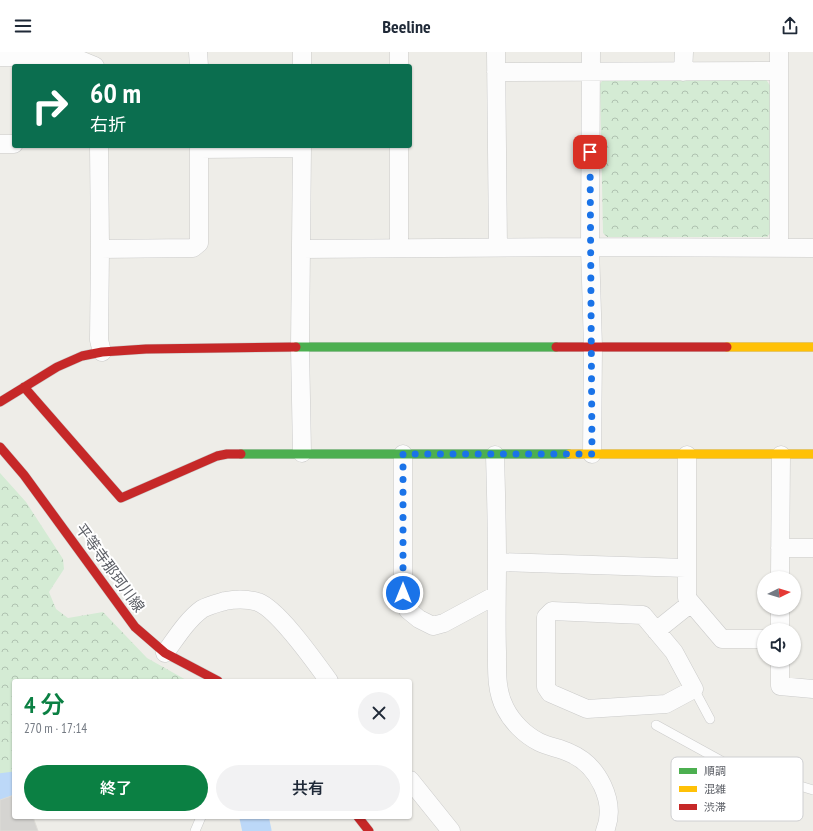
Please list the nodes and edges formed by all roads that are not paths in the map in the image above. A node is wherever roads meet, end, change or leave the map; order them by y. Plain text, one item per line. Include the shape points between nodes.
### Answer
1 (198, 52) edge
2 (302, 52) edge
3 (399, 52) edge
4 (496, 52) edge
5 (591, 52) edge
6 (684, 52) edge
7 (779, 52) edge
8 (0, 57) edge
9 (90, 64) edge
10 (199, 64) edge
11 (302, 64) edge
12 (399, 64) edge
13 (779, 71) junction
14 (496, 72) junction
15 (591, 72) junction
16 (683, 72) junction
17 (0, 144) edge
18 (12, 144) edge
19 (99, 148) edge
20 (199, 148) edge
21 (302, 148) edge
22 (399, 148) edge
23 (590, 247) junction
24 (779, 247) junction
25 (399, 248) junction
26 (498, 248) junction
27 (813, 248) edge
28 (100, 249) junction
29 (301, 249) junction
30 (300, 347) junction
31 (593, 347) junction
32 (813, 347) edge
33 (102, 352) junction
34 (24, 387) junction
35 (0, 402) edge
36 (0, 447) edge
37 (302, 453) junction
38 (403, 454) junction
39 (592, 454) junction
40 (813, 454) edge
41 (495, 455) junction
42 (687, 455) junction
43 (781, 455) junction
44 (780, 548) junction
45 (813, 548) edge
46 (497, 562) junction
47 (686, 568) junction
48 (780, 571) edge
49 (496, 595) junction
50 (691, 603) junction
51 (656, 631) junction
52 (757, 639) edge
53 (165, 653) junction
54 (780, 667) edge
55 (214, 679) edge
56 (328, 679) edge
57 (694, 689) junction
58 (813, 689) edge
59 (710, 719) dead end
60 (656, 725) dead end
61 (714, 757) edge
62 (412, 782) edge
63 (803, 787) edge
64 (813, 790) edge
65 (200, 819) edge
66 (360, 819) edge
67 (195, 831) edge
68 (370, 831) edge
69 (452, 831) edge
70 (605, 831) edge

1 - 10 street
2 - 11 street
3 - 12 street
4 - 14 street
5 - 15 street
6 - 16 street
7 - 13 street
8 - 9 street via 75,58
13 - 16 street
13 - 24 street
14 - 15 street
14 - 26 street
15 - 16 street
15 - 23 street
17 - 18 street
19 - 28 street
20 - 28 street via 199,243 193,248
21 - 29 street
22 - 25 street
23 - 24 street
23 - 26 street
23 - 31 street
24 - 27 street
25 - 26 street
25 - 29 street
28 - 33 street via 99,340
29 - 30 street
30 - 31 street
30 - 33 street
30 - 37 street
31 - 32 street
31 - 39 street
33 - 34 street via 82,356 57,367
34 - 35 street
34 - 37 street via 121,498 217,456
36 - 53 street, 平等寺那珂川線 via 24,474 136,627
37 - 38 street
38 - 41 street
38 - 49 street via 403,593 408,610 433,626 444,623
39 - 41 street
39 - 42 street
40 - 43 street
41 - 46 street
42 - 43 street
42 - 47 street
43 - 44 street
44 - 45 street
44 - 48 street
46 - 47 street
46 - 49 street
47 - 50 street via 687,598
49 - 70 street via 497,677 499,695 505,708 527,735 585,761 602,782 606,795 609,813
50 - 51 street
50 - 52 street via 722,639
51 - 57 street via 674,652
51 - 57 street via 643,615 552,611 546,617 546,687 550,693 587,709 666,704
53 - 55 street, 平等寺那珂川線
53 - 56 street via 192,618 204,608 230,600 259,602 283,622
54 - 58 street via 780,686
57 - 59 lane
60 - 61 lane
62 - 69 street
63 - 64 lane
65 - 67 lane
66 - 68 street

